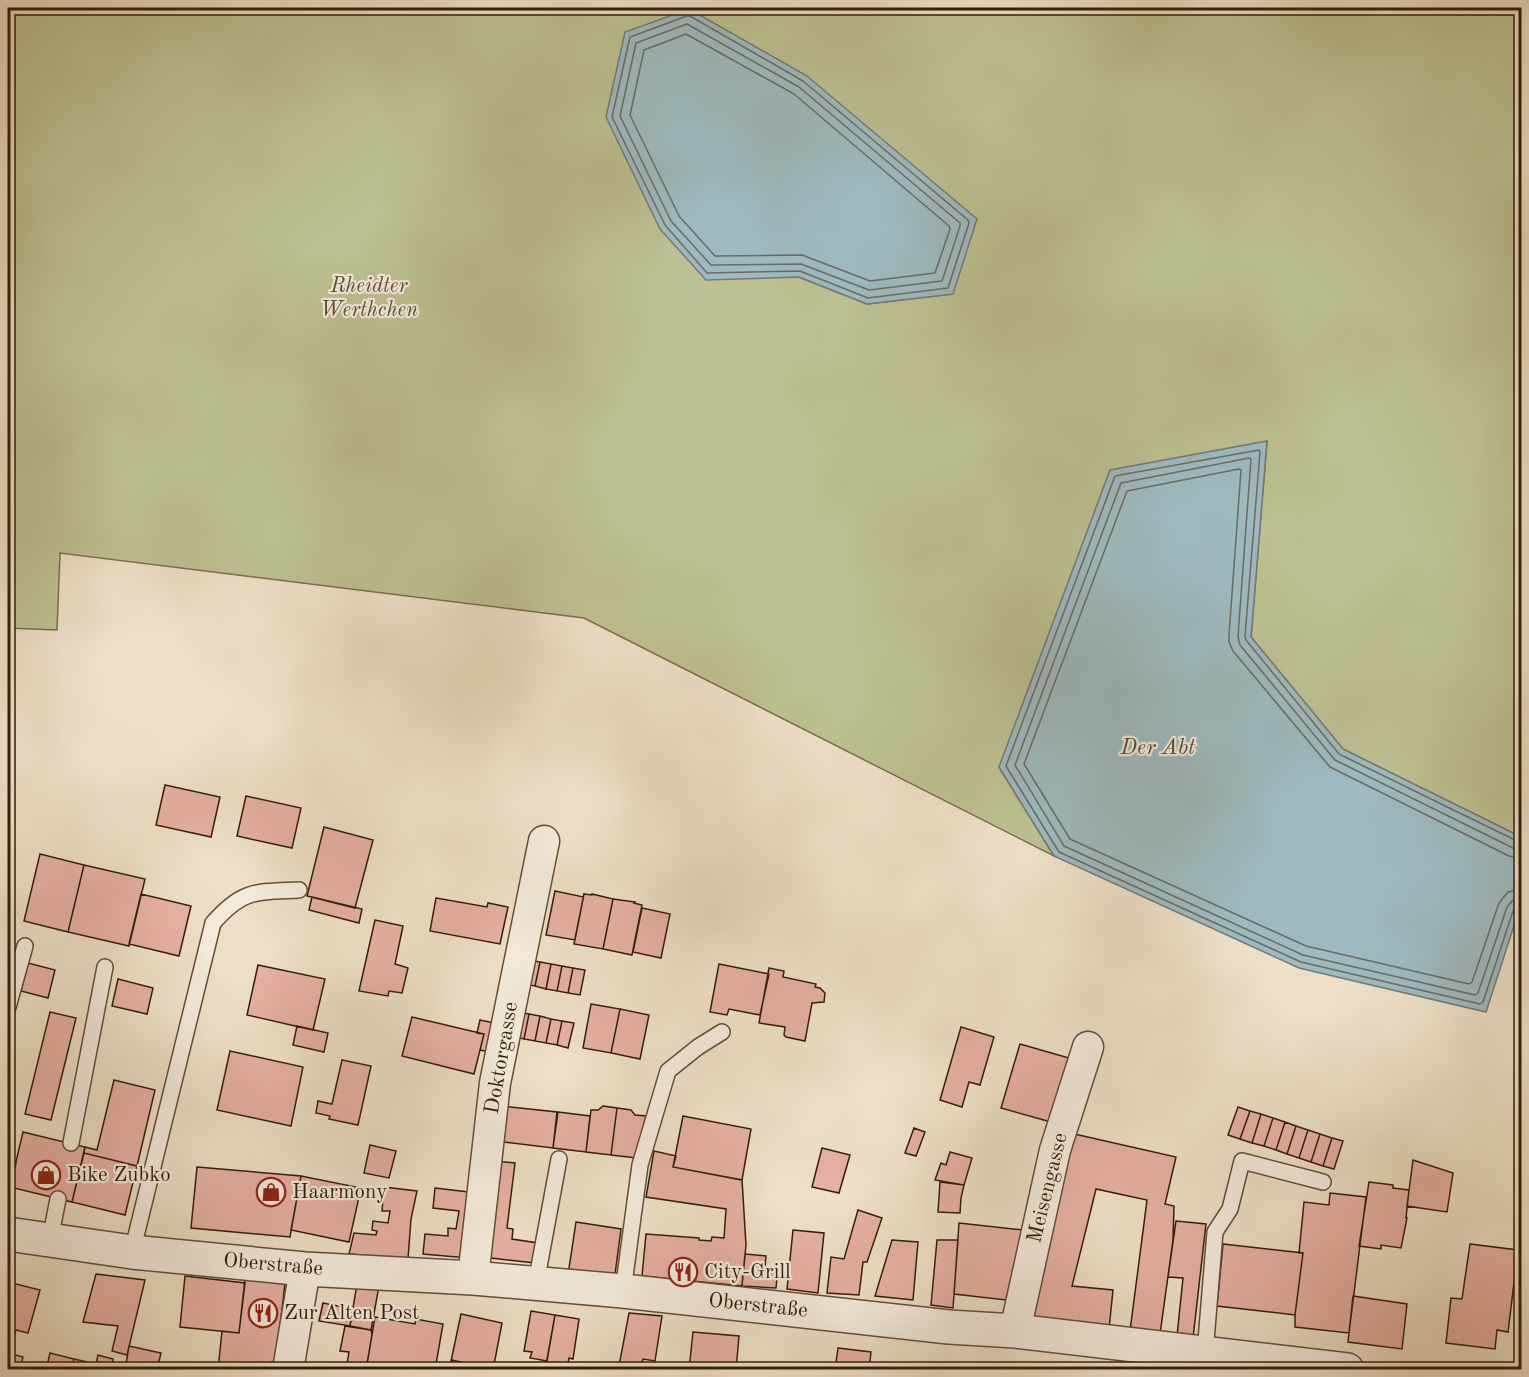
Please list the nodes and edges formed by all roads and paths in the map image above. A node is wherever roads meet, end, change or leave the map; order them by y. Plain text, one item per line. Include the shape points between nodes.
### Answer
1 (544, 841) dead end
2 (299, 890) dead end
3 (25, 946) dead end
4 (105, 967) dead end
5 (8, 1007) edge
6 (722, 1032) dead end
7 (1088, 1047) dead end
8 (71, 1143) dead end
9 (560, 1159) dead end
10 (1323, 1182) dead end
11 (58, 1199) dead end
12 (8, 1234) edge
13 (50, 1240) junction
14 (132, 1252) junction
15 (305, 1269) junction
16 (473, 1278) junction
17 (536, 1283) junction
18 (623, 1291) junction
19 (1015, 1331) junction
20 (1205, 1353) junction
21 (288, 1370) edge
22 (1347, 1370) edge

1 - 16 street, Doktorgasse via 495,1083
2 - 14 lane via 258,892 239,898 213,923
3 - 5 lane
4 - 8 lane
6 - 18 lane via 668,1071 640,1165
7 - 19 street, Meisengasse via 1055,1150
9 - 17 lane
10 - 20 lane via 1242,1161 1230,1209 1215,1232
11 - 13 lane
12 - 13 street, Oberstraße
13 - 14 street, Oberstraße
14 - 15 street, Oberstraße
15 - 16 street, Oberstraße
15 - 21 street
16 - 17 street, Oberstraße
17 - 18 street, Oberstraße
18 - 19 street, Oberstraße
19 - 20 street, Oberstraße
20 - 22 street, Oberstraße

